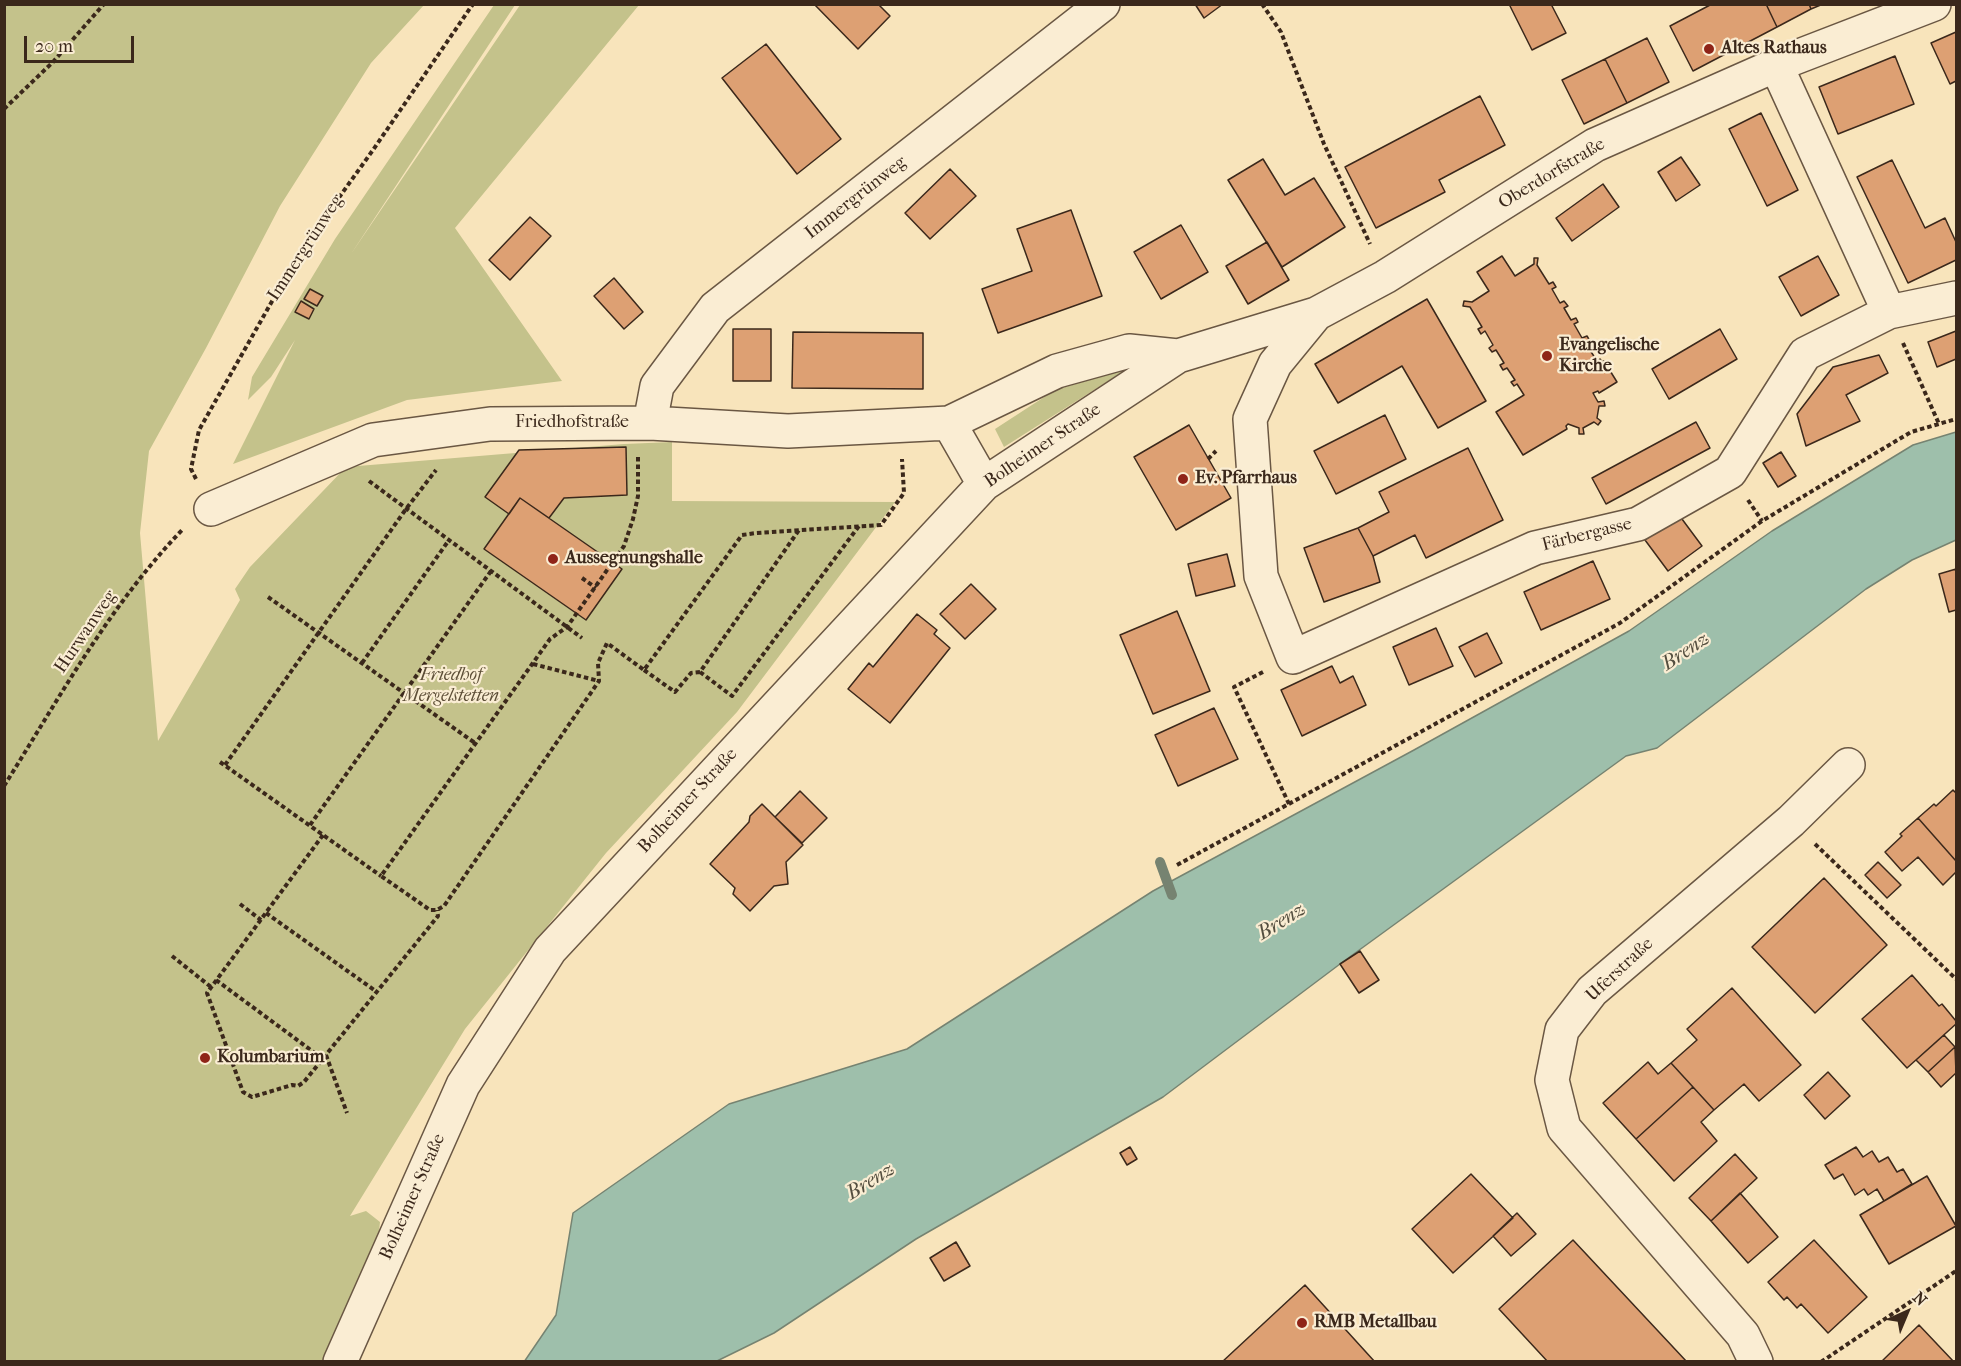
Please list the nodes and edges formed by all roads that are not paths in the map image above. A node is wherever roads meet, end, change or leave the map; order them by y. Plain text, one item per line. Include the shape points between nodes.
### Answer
1 (1103, 4) edge
2 (1934, 4) edge
3 (1776, 66) junction
4 (1956, 298) edge
5 (1889, 312) junction
6 (1316, 314) junction
7 (1178, 356) junction
8 (644, 423) junction
9 (949, 423) junction
10 (984, 484) junction
11 (211, 509) road end
12 (1848, 765) dead end
13 (340, 1362) edge
14 (1756, 1362) edge

1 - 8 street, Immergrünweg via 716,308 657,386
2 - 3 street, Oberdorfstraße
3 - 5 street
3 - 6 street, Oberdorfstraße via 1596,145 1385,277
4 - 5 street, Färbergasse
5 - 6 street, Färbergasse via 1805,354 1730,472 1638,524 1535,548 1293,657 1260,576 1250,419 1275,364
6 - 7 street, Oberdorfstraße
7 - 9 street, Friedhofstraße via 1129,351 1057,371
7 - 10 street, Bolheimer Straße
8 - 9 street, Friedhofstraße via 788,431
8 - 11 street, Friedhofstraße via 490,424 373,440
9 - 10 street
10 - 13 street, Bolheimer Straße via 550,950 463,1085
12 - 14 street, Uferstraße via 1791,821 1592,991 1562,1030 1552,1080 1564,1128 1743,1335

